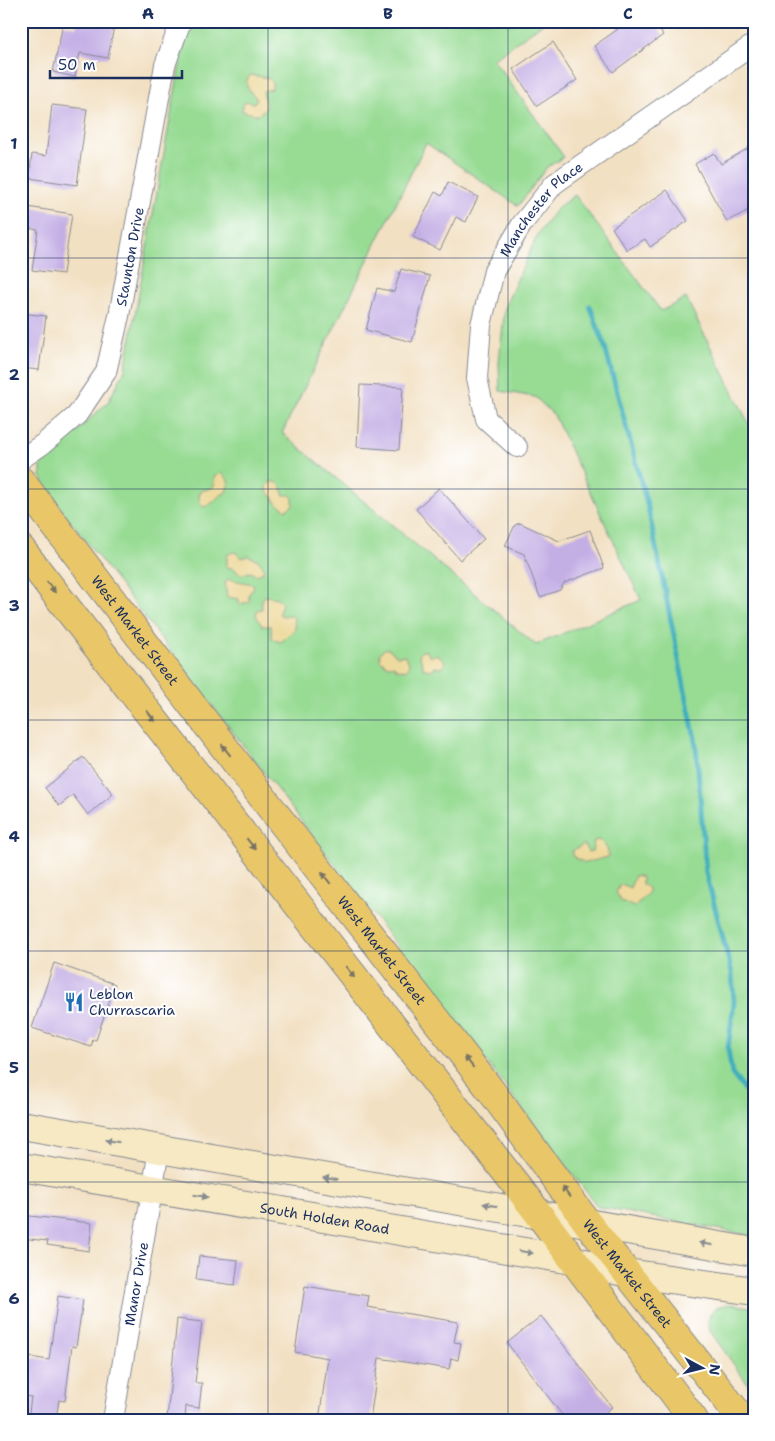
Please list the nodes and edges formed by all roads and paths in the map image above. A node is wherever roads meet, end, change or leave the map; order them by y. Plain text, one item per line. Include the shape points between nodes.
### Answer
1 (181, 21) edge
2 (754, 44) edge
3 (517, 448) dead end
4 (21, 459) edge
5 (21, 481) edge
6 (21, 549) edge
7 (21, 1125) edge
8 (160, 1150) junction
9 (21, 1167) edge
10 (153, 1189) junction
11 (538, 1213) junction
12 (589, 1224) junction
13 (754, 1252) edge
14 (572, 1260) junction
15 (627, 1273) junction
16 (754, 1291) edge
17 (113, 1420) edge
18 (694, 1420) edge
19 (742, 1420) edge

1 - 4 street, Staunton Drive via 165,65 120,316 106,372 77,415
2 - 3 street, Manchester Place via 554,184 522,224 494,271 481,325 477,378 486,420
12 -> 5 main road, West Market Street via 490,1088
6 -> 11 main road
8 -> 7 main road
8 - 10 street, Manor Drive
11 -> 8 main road
9 - 10 main road, South Holden Road
10 -> 14 main road, South Holden Road
10 - 17 street, Manor Drive
11 - 12 main road
11 - 14 main road
13 -> 12 main road
12 - 15 main road, West Market Street
14 - 15 main road, South Holden Road
14 - 18 main road
15 - 16 main road, South Holden Road
15 - 19 main road, West Market Street

